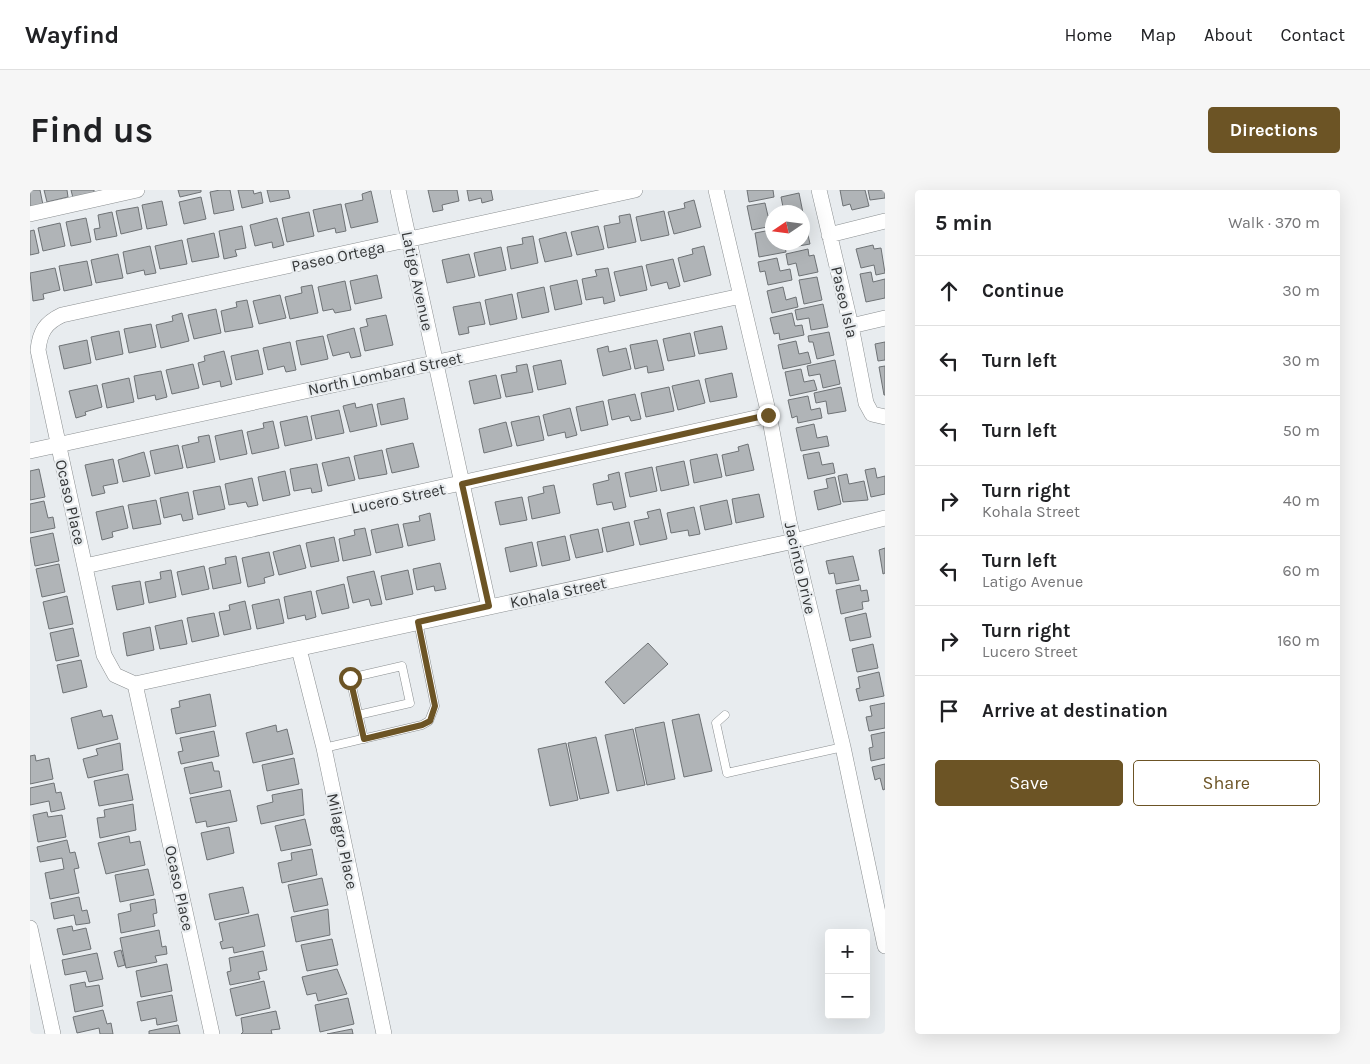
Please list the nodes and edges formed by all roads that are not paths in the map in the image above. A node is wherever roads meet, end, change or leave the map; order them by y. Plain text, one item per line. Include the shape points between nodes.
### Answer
1 (137, 190) edge
2 (398, 190) edge
3 (635, 190) edge
4 (716, 190) edge
5 (819, 190) edge
6 (30, 214) edge
7 (885, 221) edge
8 (829, 235) junction
9 (410, 240) junction
10 (741, 296) junction
11 (885, 318) edge
12 (44, 326) joint
13 (851, 326) junction
14 (436, 363) junction
15 (768, 415) junction
16 (878, 415) edge
17 (58, 446) junction
18 (30, 451) edge
19 (462, 484) junction
20 (885, 518) edge
21 (794, 541) junction
22 (85, 566) junction
23 (489, 606) junction
24 (418, 622) junction
25 (300, 649) junction
26 (135, 684) junction
27 (358, 715) junction
28 (725, 715) dead end
29 (364, 739) junction
30 (843, 747) junction
31 (324, 748) junction
32 (881, 906) edge
33 (30, 928) edge
34 (885, 946) edge
35 (53, 1034) edge
36 (212, 1034) edge
37 (384, 1034) edge

1 - 6 street
2 - 9 street, Latigo Avenue
3 - 9 street, Paseo Ortega
4 - 10 street, Jacinto Drive
5 - 8 street, Paseo Isla
7 - 8 street
8 - 13 street, Paseo Isla
9 - 12 street, Paseo Ortega via 62,315
9 - 14 street, Latigo Avenue
10 - 14 street, North Lombard Street
10 - 15 street, Jacinto Drive
11 - 13 street
12 - 17 street, Ocaso Place via 38,350
13 - 16 street, Paseo Isla via 866,404
14 - 17 street, North Lombard Street
14 - 19 street, Latigo Avenue
15 - 19 street, Lucero Street
15 - 21 street, Jacinto Drive
17 - 18 street, North Lombard Street
17 - 22 street, Ocaso Place
19 - 22 street, Lucero Street
19 - 23 street, Latigo Avenue
20 - 21 street, Kohala Street
21 - 23 street, Kohala Street
21 - 30 street, Jacinto Drive
22 - 26 street, Ocaso Place via 104,654 115,675
23 - 24 street, Kohala Street
24 - 25 street, Kohala Street
24 - 29 lane via 435,706 430,721
25 - 26 street, Kohala Street
25 - 31 street, Milagro Place
26 - 36 street, Ocaso Place
27 - 27 lane via 410,703 402,666 350,678
27 - 29 lane
28 - 30 lane via 716,723 726,773
29 - 31 lane
30 - 32 street, Jacinto Drive
31 - 37 street, Milagro Place
32 - 34 street, Jacinto Drive
33 - 35 street

